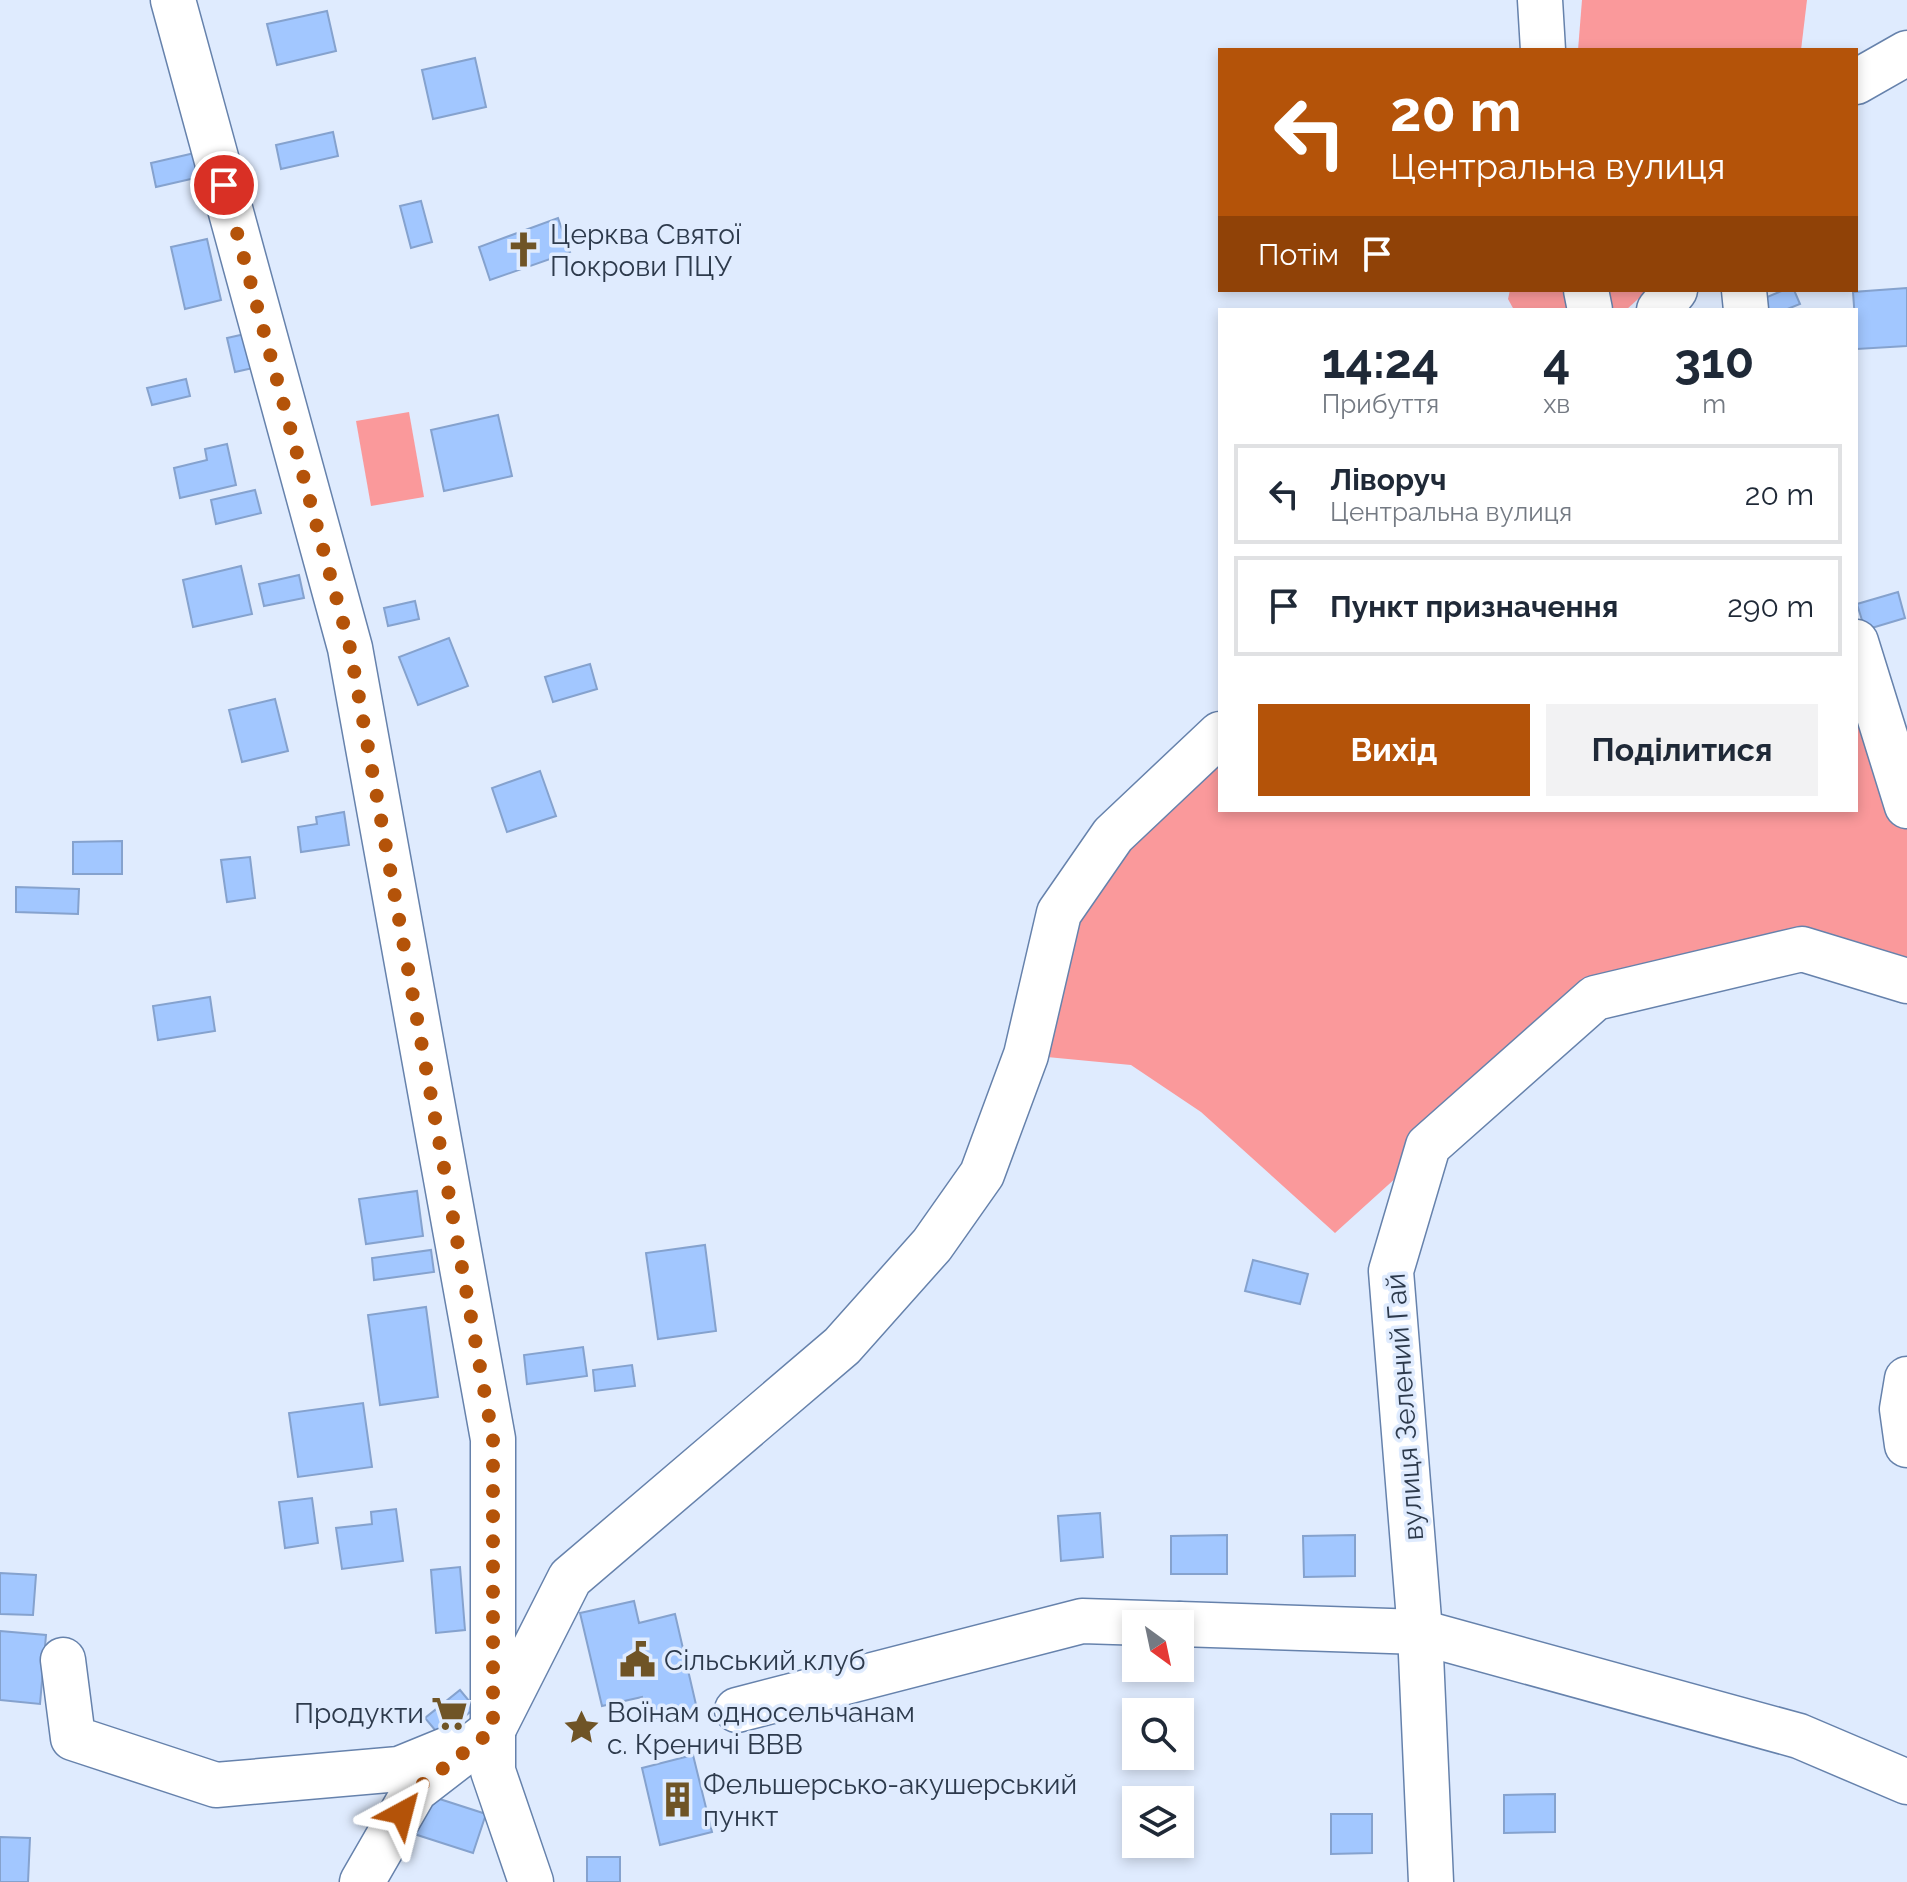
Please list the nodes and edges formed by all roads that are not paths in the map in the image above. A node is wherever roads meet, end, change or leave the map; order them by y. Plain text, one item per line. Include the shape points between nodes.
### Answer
1 (173, 0) edge
2 (1540, 0) edge
3 (1543, 48) edge
4 (1907, 53) edge
5 (1858, 81) edge
6 (1673, 292) edge
7 (1661, 308) edge
8 (1858, 648) edge
9 (1218, 736) edge
10 (1907, 806) edge
11 (1907, 981) edge
12 (1907, 1379) edge
13 (1907, 1445) edge
14 (1122, 1622) edge
15 (1194, 1624) edge
16 (1420, 1632) junction
17 (63, 1660) dead end
18 (737, 1710) dead end
19 (493, 1730) junction
20 (1907, 1782) edge
21 (362, 1882) edge
22 (531, 1882) edge
23 (1431, 1882) edge

1 - 19 street via 350,648 493,1439
2 - 3 street
4 - 5 street
6 - 7 street
8 - 10 street
9 - 19 street via 1113,835 1059,913 1026,1055 982,1174 932,1245 842,1346 570,1578
11 - 16 street, вулиця Зелений Гай via 1802,949 1595,998 1428,1146 1391,1271
12 - 13 street via 1902,1409
14 - 18 street via 1082,1621
15 - 16 street
16 - 20 street via 1799,1736
16 - 23 street, вулиця Зелений Гай
17 - 19 street via 73,1738 216,1785 399,1769
19 - 21 street via 415,1790
19 - 22 street via 493,1771

